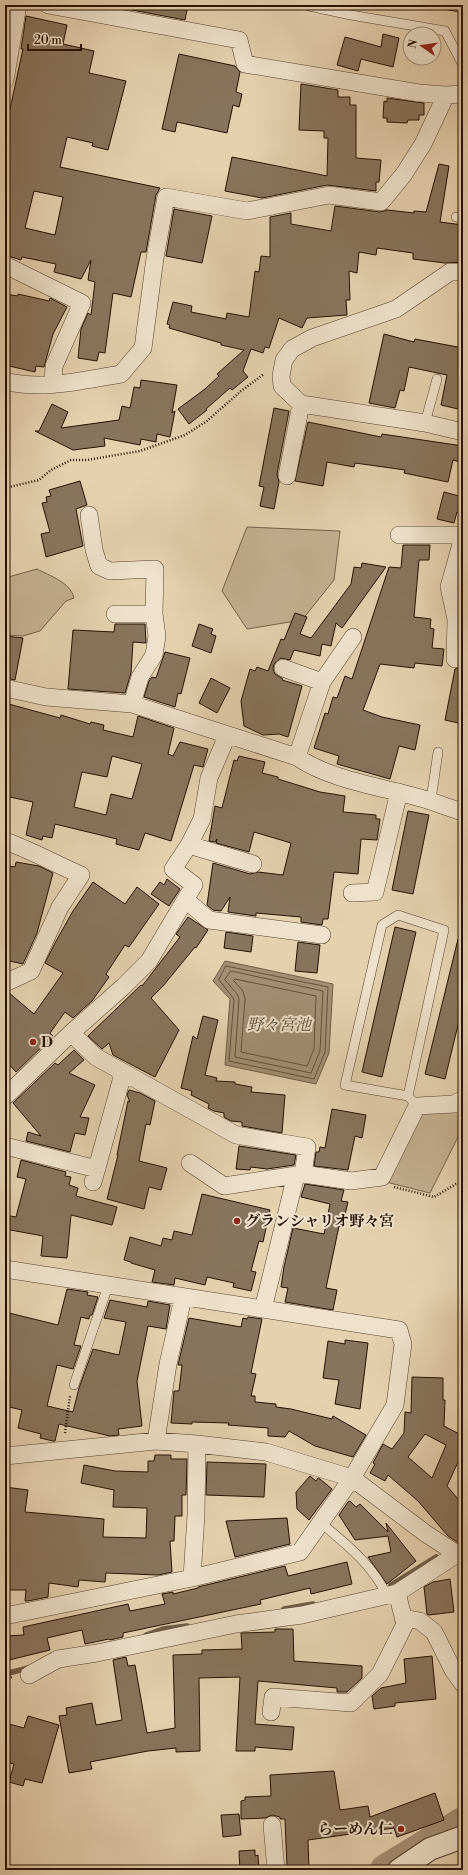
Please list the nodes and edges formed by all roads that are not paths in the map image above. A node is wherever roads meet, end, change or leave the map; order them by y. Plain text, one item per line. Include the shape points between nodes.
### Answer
1 (18, 5) edge
2 (48, 5) edge
3 (309, 6) edge
4 (463, 65) edge
5 (5, 80) edge
6 (463, 94) edge
7 (446, 95) junction
8 (5, 265) edge
9 (463, 272) edge
10 (437, 379) dead end
11 (5, 381) edge
12 (53, 385) junction
13 (301, 404) junction
14 (425, 423) junction
15 (463, 432) edge
16 (287, 476) dead end
17 (89, 515) dead end
18 (398, 535) dead end
19 (463, 536) edge
20 (115, 614) dead end
21 (154, 614) junction
22 (352, 637) dead end
23 (455, 659) dead end
24 (283, 668) dead end
25 (322, 682) junction
26 (5, 688) edge
27 (132, 704) junction
28 (227, 736) junction
29 (438, 752) dead end
30 (297, 757) junction
31 (399, 792) junction
32 (431, 800) junction
33 (463, 812) edge
34 (5, 841) edge
35 (189, 845) junction
36 (253, 864) dead end
37 (352, 893) dead end
38 (186, 900) junction
39 (322, 935) dead end
40 (5, 983) edge
41 (72, 1033) junction
42 (121, 1071) junction
43 (7, 1095) dead end
44 (463, 1099) edge
45 (412, 1101) junction
46 (5, 1146) edge
47 (190, 1163) dead end
48 (300, 1174) junction
49 (5, 1269) edge
50 (108, 1286) junction
51 (183, 1298) junction
52 (263, 1309) junction
53 (74, 1385) road end
54 (156, 1441) junction
55 (197, 1444) junction
56 (5, 1456) edge
57 (352, 1478) junction
58 (321, 1523) junction
59 (460, 1554) edge
60 (192, 1578) junction
61 (392, 1594) junction
62 (5, 1616) edge
63 (403, 1618) junction
64 (29, 1675) dead end
65 (463, 1684) edge
66 (271, 1712) dead end
67 (272, 1825) dead end
68 (463, 1837) edge
69 (276, 1870) edge
70 (400, 1870) edge

1 - 5 street
2 - 7 street via 239,40 245,64 419,93
3 - 4 lane via 445,31
6 - 7 street
7 - 12 street via 419,150 404,174 381,202 329,195 247,211 166,197 143,348 121,374
8 - 12 street via 82,303 54,366
9 - 13 street via 450,272 396,309 312,338 292,349 284,360 282,386
10 - 14 lane
11 - 12 street via 20,385
13 - 14 street
13 - 16 street
14 - 15 street
17 - 21 street via 99,566 110,571 155,570
18 - 19 street
19 - 23 street via 449,587 456,619
20 - 21 street
21 - 27 street via 157,636 154,656 140,677
22 - 25 street
24 - 25 street
25 - 30 street
26 - 27 street via 46,697
27 - 28 street
28 - 30 street
28 - 35 street via 209,778 202,819
29 - 32 lane
30 - 31 street via 310,766
31 - 32 street
31 - 37 street via 375,892
32 - 33 street
34 - 40 street via 30,849 81,875 60,907 32,970
35 - 36 street
35 - 38 street via 173,869 194,885
38 - 39 street via 209,920
38 - 41 street via 149,961
41 - 42 street via 96,1057
41 - 43 street
42 - 46 street via 121,1082 95,1176
42 - 48 street via 236,1135 307,1146
44 - 45 street via 454,1104
45 - 45 lane via 444,930 398,915 382,925 345,1085
45 - 48 street via 382,1177 351,1181
47 - 48 street via 224,1186
48 - 52 street
49 - 50 street
50 - 51 street
50 - 53 lane
51 - 52 street
51 - 54 street via 168,1364
52 - 57 street via 399,1330 403,1344 395,1405
54 - 55 street
54 - 56 street
55 - 57 street via 266,1452
55 - 60 street
57 - 58 street
57 - 59 street via 425,1533
58 - 60 street via 300,1552
58 - 61 lane via 353,1549
59 - 61 street
60 - 62 street
61 - 63 street
61 - 64 street via 302,1615 236,1624 58,1658
63 - 65 street via 420,1621 434,1632
63 - 66 street via 405,1624 380,1674 351,1703 273,1697
67 - 69 street
68 - 70 street via 430,1849

